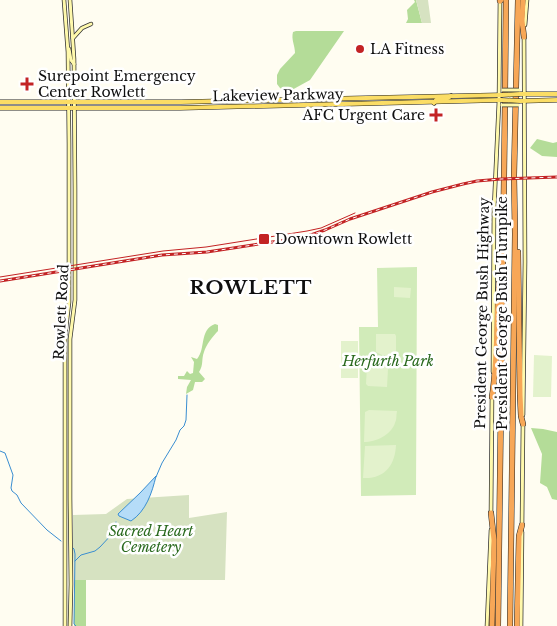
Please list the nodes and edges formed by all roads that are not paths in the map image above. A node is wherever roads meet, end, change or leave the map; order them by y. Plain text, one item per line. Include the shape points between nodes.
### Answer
1 (64, 0) edge
2 (70, 0) edge
3 (502, 0) edge
4 (518, 0) edge
5 (523, 0) edge
6 (527, 0) edge
7 (91, 24) dead end
8 (524, 37) junction
9 (72, 41) junction
10 (68, 46) junction
11 (74, 64) junction
12 (499, 81) junction
13 (521, 93) junction
14 (557, 94) edge
15 (500, 95) junction
16 (451, 96) junction
17 (400, 97) junction
18 (338, 98) junction
19 (522, 100) junction
20 (557, 100) edge
21 (200, 101) junction
22 (3, 102) edge
23 (69, 102) junction
24 (74, 102) junction
25 (140, 102) junction
26 (434, 102) junction
27 (401, 103) junction
28 (500, 104) junction
29 (338, 105) junction
30 (0, 108) edge
31 (6, 108) junction
32 (200, 108) junction
33 (69, 109) junction
34 (74, 109) junction
35 (140, 109) junction
36 (524, 113) junction
37 (515, 234) junction
38 (503, 266) junction
39 (492, 397) junction
40 (523, 424) junction
41 (491, 513) junction
42 (522, 525) junction
43 (64, 626) edge
44 (70, 626) edge
45 (487, 626) edge
46 (492, 626) edge
47 (498, 626) edge
48 (510, 626) edge
49 (517, 626) edge
50 (522, 626) edge

1 - 10 main road, Rowlett Road
2 - 9 main road, Rowlett Road
3 - 12 main road, President George Bush Highway
3 - 38 highway, President George Bush Turnpike
4 - 37 highway, President George Bush Turnpike
5 - 8 highway
6 - 8 main road
7 - 9 main road via 79,30
8 - 13 main road
9 - 11 main road, Rowlett Road
10 - 11 main road
10 - 23 main road, Rowlett Road
11 - 24 main road, Rowlett Road
12 - 13 main road, bridge via 500,88
12 - 15 main road, President George Bush Highway
13 - 14 main road, Lakeview Parkway
13 - 15 main road, Lakeview Parkway, bridge
13 - 19 main road
15 - 16 main road, Lakeview Parkway
15 - 28 main road, President George Bush Highway
16 - 17 main road, Lakeview Parkway
16 - 26 main road
17 - 18 main road, Lakeview Parkway
17 - 27 main road
18 - 21 main road, Lakeview Parkway
18 - 29 main road
19 - 20 main road, Lakeview Parkway
19 - 28 main road, Lakeview Parkway, bridge
19 - 36 main road
21 - 25 main road, Lakeview Parkway
21 - 32 main road
22 - 23 main road, Lakeview Parkway
22 - 31 main road
23 - 24 main road, Lakeview Parkway
23 - 33 main road, Rowlett Road
24 - 25 main road, Lakeview Parkway
24 - 34 main road, Rowlett Road
25 - 35 main road
26 - 27 main road, Lakeview Parkway
26 - 28 main road, Lakeview Parkway
27 - 29 main road, Lakeview Parkway
28 - 36 main road, bridge via 518,105
28 - 39 main road, President George Bush Highway via 494,210
29 - 32 main road, Lakeview Parkway
30 - 31 main road, Lakeview Parkway
31 - 33 main road, Lakeview Parkway
32 - 35 main road, Lakeview Parkway
33 - 34 main road, Lakeview Parkway
33 - 43 main road, Rowlett Road via 70,268 65,344
34 - 35 main road, Lakeview Parkway
34 - 44 main road, Rowlett Road
36 - 40 main road
37 - 40 highway via 518,242
37 - 48 highway, President George Bush Turnpike
38 - 39 highway
38 - 47 highway, President George Bush Turnpike
39 - 41 main road, President George Bush Highway
40 - 42 main road
41 - 45 main road, President George Bush Highway
41 - 46 highway via 494,540
42 - 49 highway
42 - 50 main road

